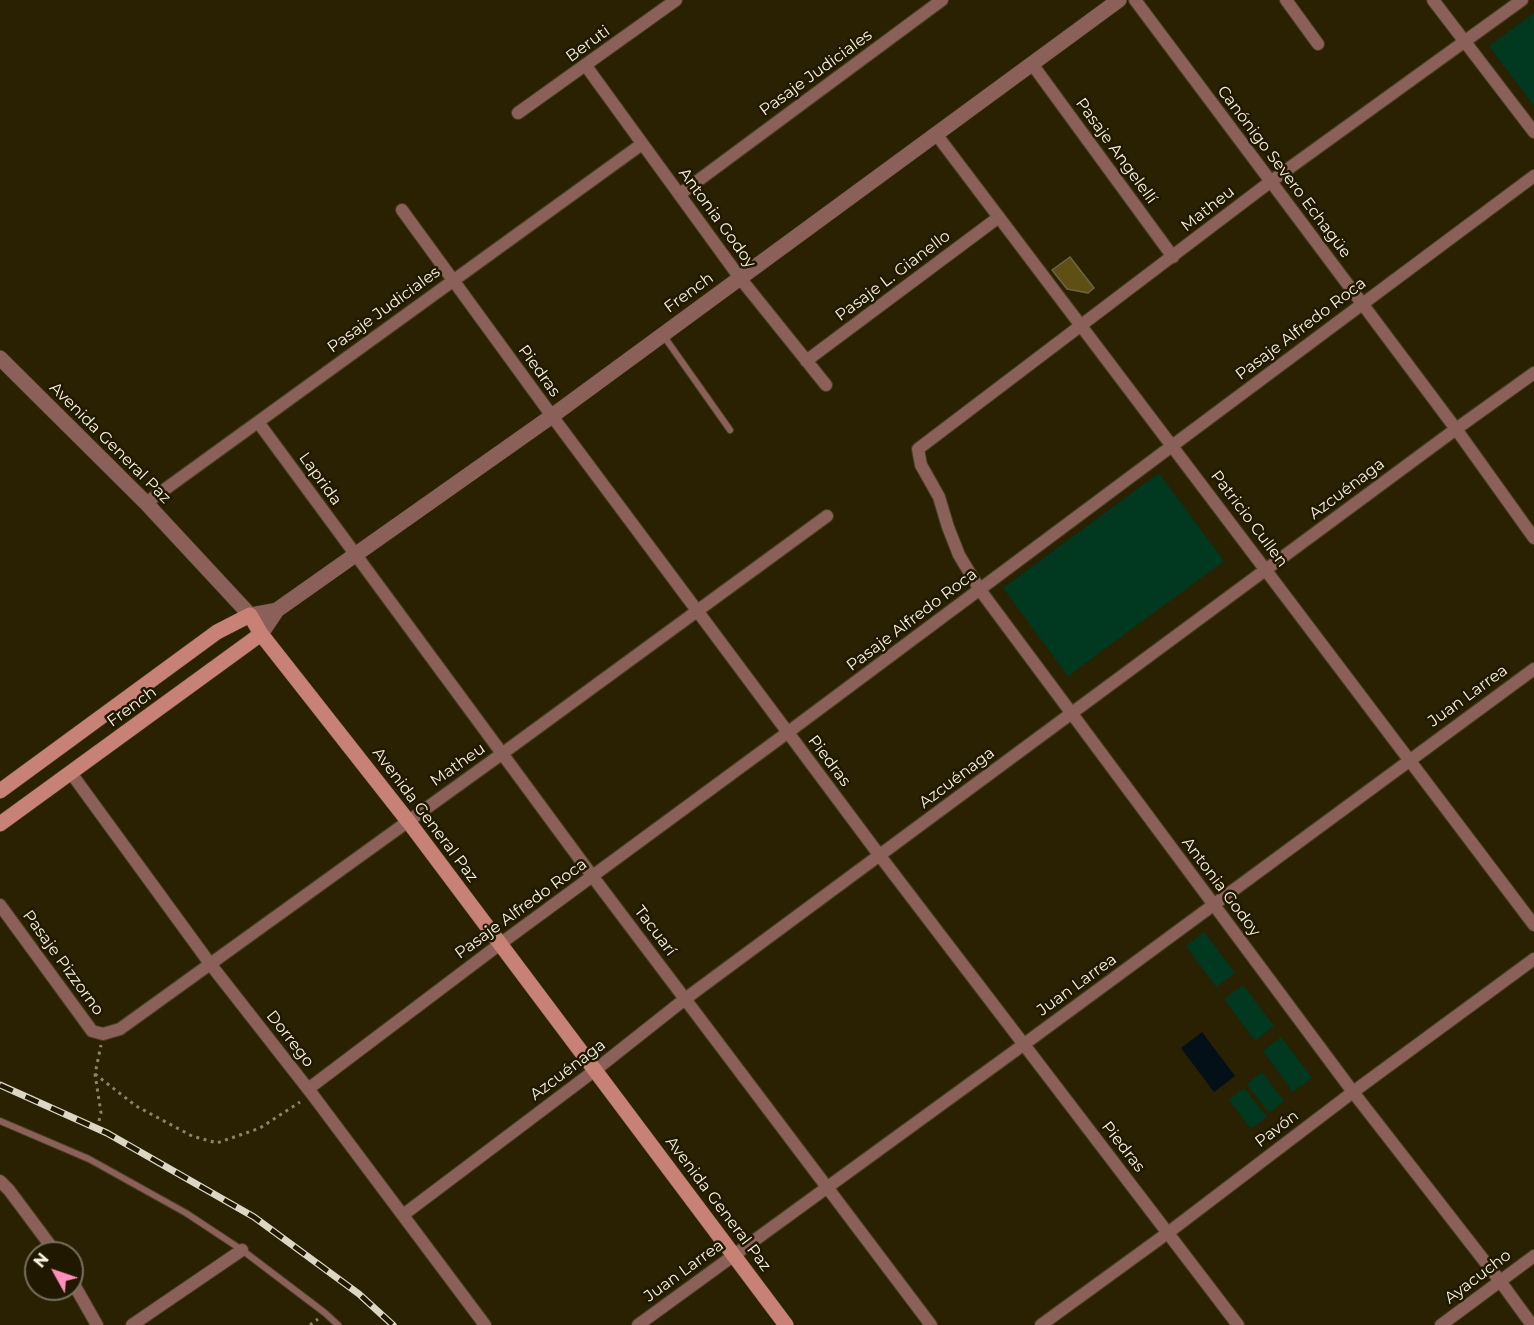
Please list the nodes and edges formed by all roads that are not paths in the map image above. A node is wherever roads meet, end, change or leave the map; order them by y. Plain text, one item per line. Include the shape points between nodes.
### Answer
1 (676, 0) edge
2 (942, 0) edge
3 (1119, 0) edge
4 (1135, 0) edge
5 (1286, 0) edge
6 (1433, 0) edge
7 (1522, 0) edge
8 (1464, 42) junction
9 (1318, 44) dead end
10 (1032, 64) junction
11 (586, 66) junction
12 (518, 113) dead end
13 (1534, 132) edge
14 (936, 134) junction
15 (642, 144) junction
16 (1534, 176) edge
17 (1270, 182) junction
18 (680, 194) junction
19 (402, 210) dead end
20 (999, 217) junction
21 (1173, 257) junction
22 (740, 278) junction
23 (453, 280) junction
24 (1361, 304) junction
25 (1080, 325) junction
26 (662, 335) junction
27 (0, 358) edge
28 (806, 361) junction
29 (1534, 374) edge
30 (826, 385) dead end
31 (552, 416) junction
32 (258, 422) junction
33 (1456, 429) junction
34 (730, 430) dead end
35 (1172, 446) junction
36 (918, 449) joint
37 (146, 503) junction
38 (827, 516) dead end
39 (1534, 538) edge
40 (356, 555) junction
41 (1267, 570) junction
42 (980, 590) junction
43 (277, 610) junction
44 (697, 611) junction
45 (250, 615) junction
46 (261, 634) junction
47 (1534, 669) edge
48 (1071, 714) junction
49 (787, 733) junction
50 (503, 753) junction
51 (1410, 759) junction
52 (71, 773) junction
53 (0, 791) edge
54 (408, 821) junction
55 (0, 825) edge
56 (880, 856) junction
57 (593, 877) junction
58 (0, 905) edge
59 (1213, 905) junction
60 (1534, 925) edge
61 (500, 944) junction
62 (1534, 959) edge
63 (211, 965) junction
64 (686, 999) junction
65 (103, 1034) joint
66 (1023, 1045) junction
67 (594, 1071) junction
68 (310, 1091) junction
69 (1353, 1092) junction
70 (0, 1121) edge
71 (0, 1181) edge
72 (827, 1186) junction
73 (403, 1215) junction
74 (1169, 1232) junction
75 (47, 1241) edge
76 (242, 1250) junction
77 (734, 1254) junction
78 (1534, 1256) edge
79 (1500, 1281) junction
80 (83, 1301) edge
81 (97, 1325) edge
82 (132, 1325) edge
83 (338, 1325) edge
84 (485, 1325) edge
85 (638, 1325) edge
86 (786, 1325) edge
87 (931, 1325) edge
88 (1041, 1325) edge
89 (1238, 1325) edge
90 (1441, 1325) edge
91 (1532, 1325) edge

1 - 11 street, Beruti
2 - 18 street, Pasaje Judiciales
3 - 10 street, French
4 - 17 street, Canónigo Severo Echagüe
5 - 9 street
6 - 8 street
7 - 8 street, Matheu
8 - 13 street
8 - 17 street, Matheu
10 - 14 street, French
10 - 21 street, Pasaje Angelellí
11 - 12 street, Beruti
11 - 15 street, Antonia Godoy
14 - 20 street, Patricio Cullen
14 - 22 street, French
15 - 18 street, Antonia Godoy
15 - 23 street, Pasaje Judiciales
16 - 24 street, Pasaje Alfredo Roca
17 - 21 street, Matheu
17 - 24 street, Canónigo Severo Echagüe
18 - 22 street, Antonia Godoy
19 - 23 street, Piedras
20 - 25 street, Patricio Cullen
20 - 28 street, Pasaje L. Gianello
21 - 25 street, Matheu
22 - 26 street, French
22 - 28 street, Antonia Godoy
23 - 31 street, Piedras
23 - 32 street, Pasaje Judiciales
24 - 33 street, Canónigo Severo Echagüe
24 - 35 street, Pasaje Alfredo Roca
25 - 35 street, Patricio Cullen
25 - 36 street, Matheu
26 - 31 street, French
26 - 34 lane
27 - 37 street, Avenida General Paz
28 - 30 street, Antonia Godoy
29 - 33 street, Azcuénaga
31 - 40 street, French
31 - 44 street, Piedras
32 - 37 street, Pasaje Judiciales
32 - 40 street, Laprida
33 - 39 street, Canónigo Severo Echagüe
33 - 41 street, Azcuénaga
35 - 41 street, Patricio Cullen
35 - 42 street, Pasaje Alfredo Roca
36 - 42 street, Antonia Godoy via 959,555
37 - 45 street, Avenida General Paz
38 - 44 street, Matheu
40 - 43 street, French
40 - 50 street, Tacuarí
41 - 48 street, Azcuénaga
41 - 51 street, Patricio Cullen
42 - 48 street, Antonia Godoy
42 - 49 street, Pasaje Alfredo Roca
43 - 45 street, French
43 - 46 street, French
44 - 49 street, Piedras
44 - 50 street, Matheu
45 - 46 main road, Avenida General Paz
45 - 53 main road, French via 217,632
46 - 52 main road, French
46 - 54 main road, Avenida General Paz
47 - 51 street, Juan Larrea
48 - 56 street, Azcuénaga
48 - 59 street, Antonia Godoy
49 - 56 street, Piedras
49 - 57 street, Pasaje Alfredo Roca
50 - 54 street, Matheu
50 - 57 street, Tacuarí
51 - 59 street, Juan Larrea
51 - 60 street, Patricio Cullen
52 - 55 main road, French
52 - 63 street, Dorrego
54 - 61 main road, Avenida General Paz
54 - 63 street, Matheu
56 - 64 street, Azcuénaga
56 - 66 street, Piedras
57 - 61 street, Pasaje Alfredo Roca
57 - 64 street, Tacuarí
58 - 65 street, Pasaje Pizzorno via 92,1031
59 - 66 street, Juan Larrea
59 - 69 street, Antonia Godoy
61 - 67 main road, Avenida General Paz
61 - 68 street, Pasaje Alfredo Roca
62 - 69 street, Pavón
63 - 65 street, Matheu via 120,1029
63 - 68 street, Dorrego
64 - 67 street, Azcuénaga
64 - 72 street, Tacuarí
66 - 72 street, Juan Larrea
66 - 74 street, Piedras
67 - 73 street, Azcuénaga
67 - 77 main road, Avenida General Paz
68 - 73 street, Dorrego
69 - 74 street, Pavón
69 - 79 street, Antonia Godoy
70 - 76 lane via 129,1180
71 - 75 street
72 - 77 street, Juan Larrea
72 - 87 street, Tacuarí
73 - 84 street, Dorrego
74 - 88 street, Pavón
74 - 89 street, Piedras
76 - 82 street
76 - 83 lane
77 - 85 street, Juan Larrea
77 - 86 main road, Avenida General Paz
78 - 79 street, Ayacucho
79 - 90 street, Ayacucho
79 - 91 street, Antonia Godoy
80 - 81 street

